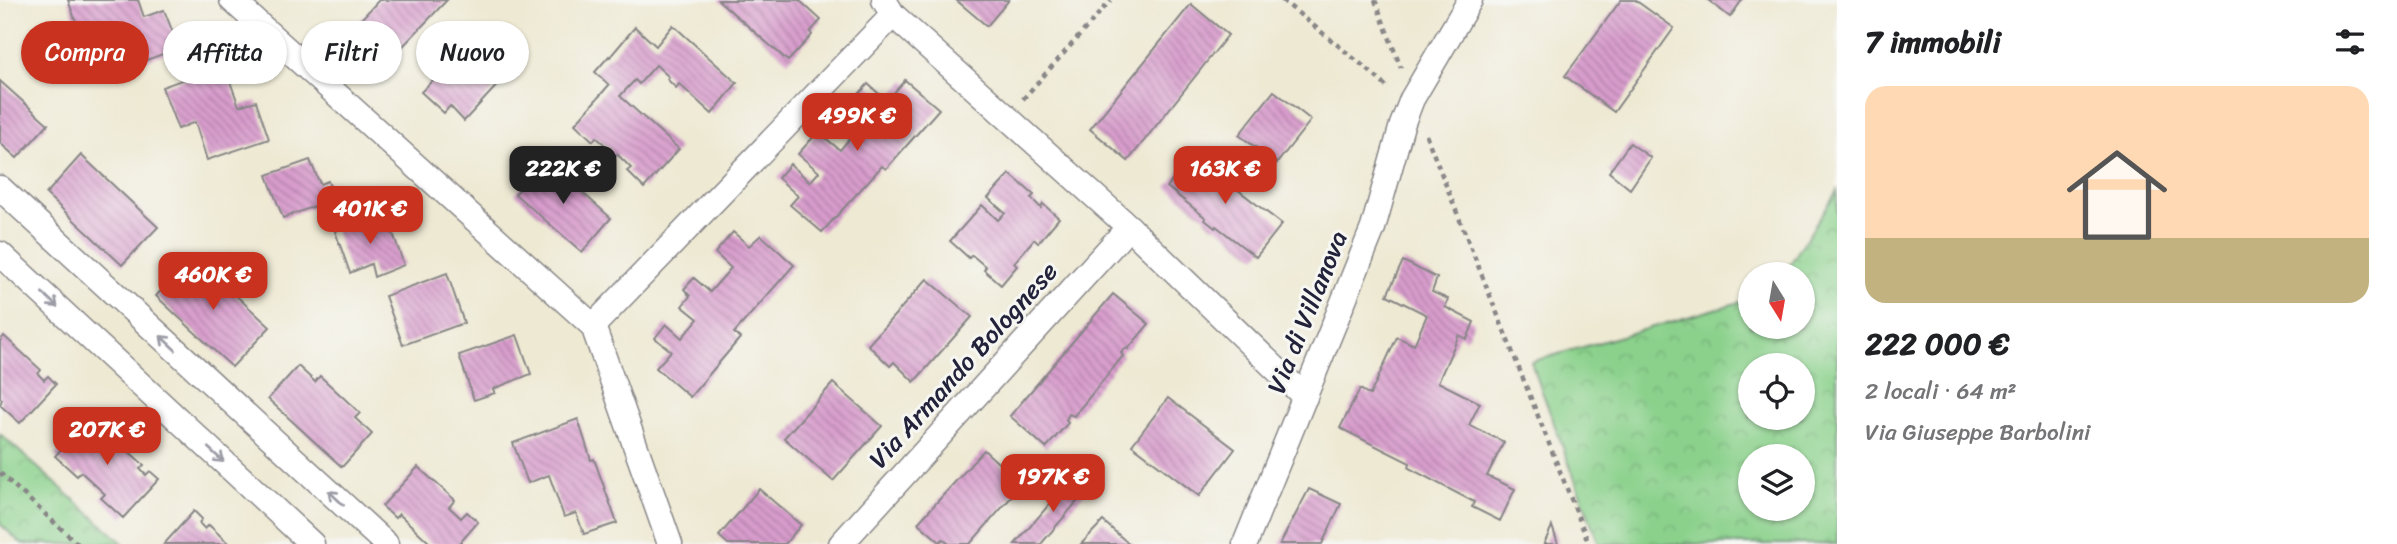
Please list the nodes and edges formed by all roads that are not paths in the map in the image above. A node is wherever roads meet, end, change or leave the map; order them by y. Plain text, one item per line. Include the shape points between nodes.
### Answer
1 (232, 0) edge
2 (1470, 0) edge
3 (888, 8) edge
4 (0, 188) edge
5 (1129, 227) junction
6 (0, 254) edge
7 (593, 326) junction
8 (1305, 397) junction
9 (312, 544) edge
10 (386, 544) edge
11 (670, 544) edge
12 (841, 544) edge
13 (1245, 544) edge

1 - 7 street
2 - 8 street, Via di Villanova via 1410,103 1374,228
3 - 5 street
3 - 7 street
10 -> 4 street
5 - 8 street
5 - 12 street, Via Armando Bolognese
6 -> 9 street
7 - 11 street
8 - 13 street, Via di Villanova

